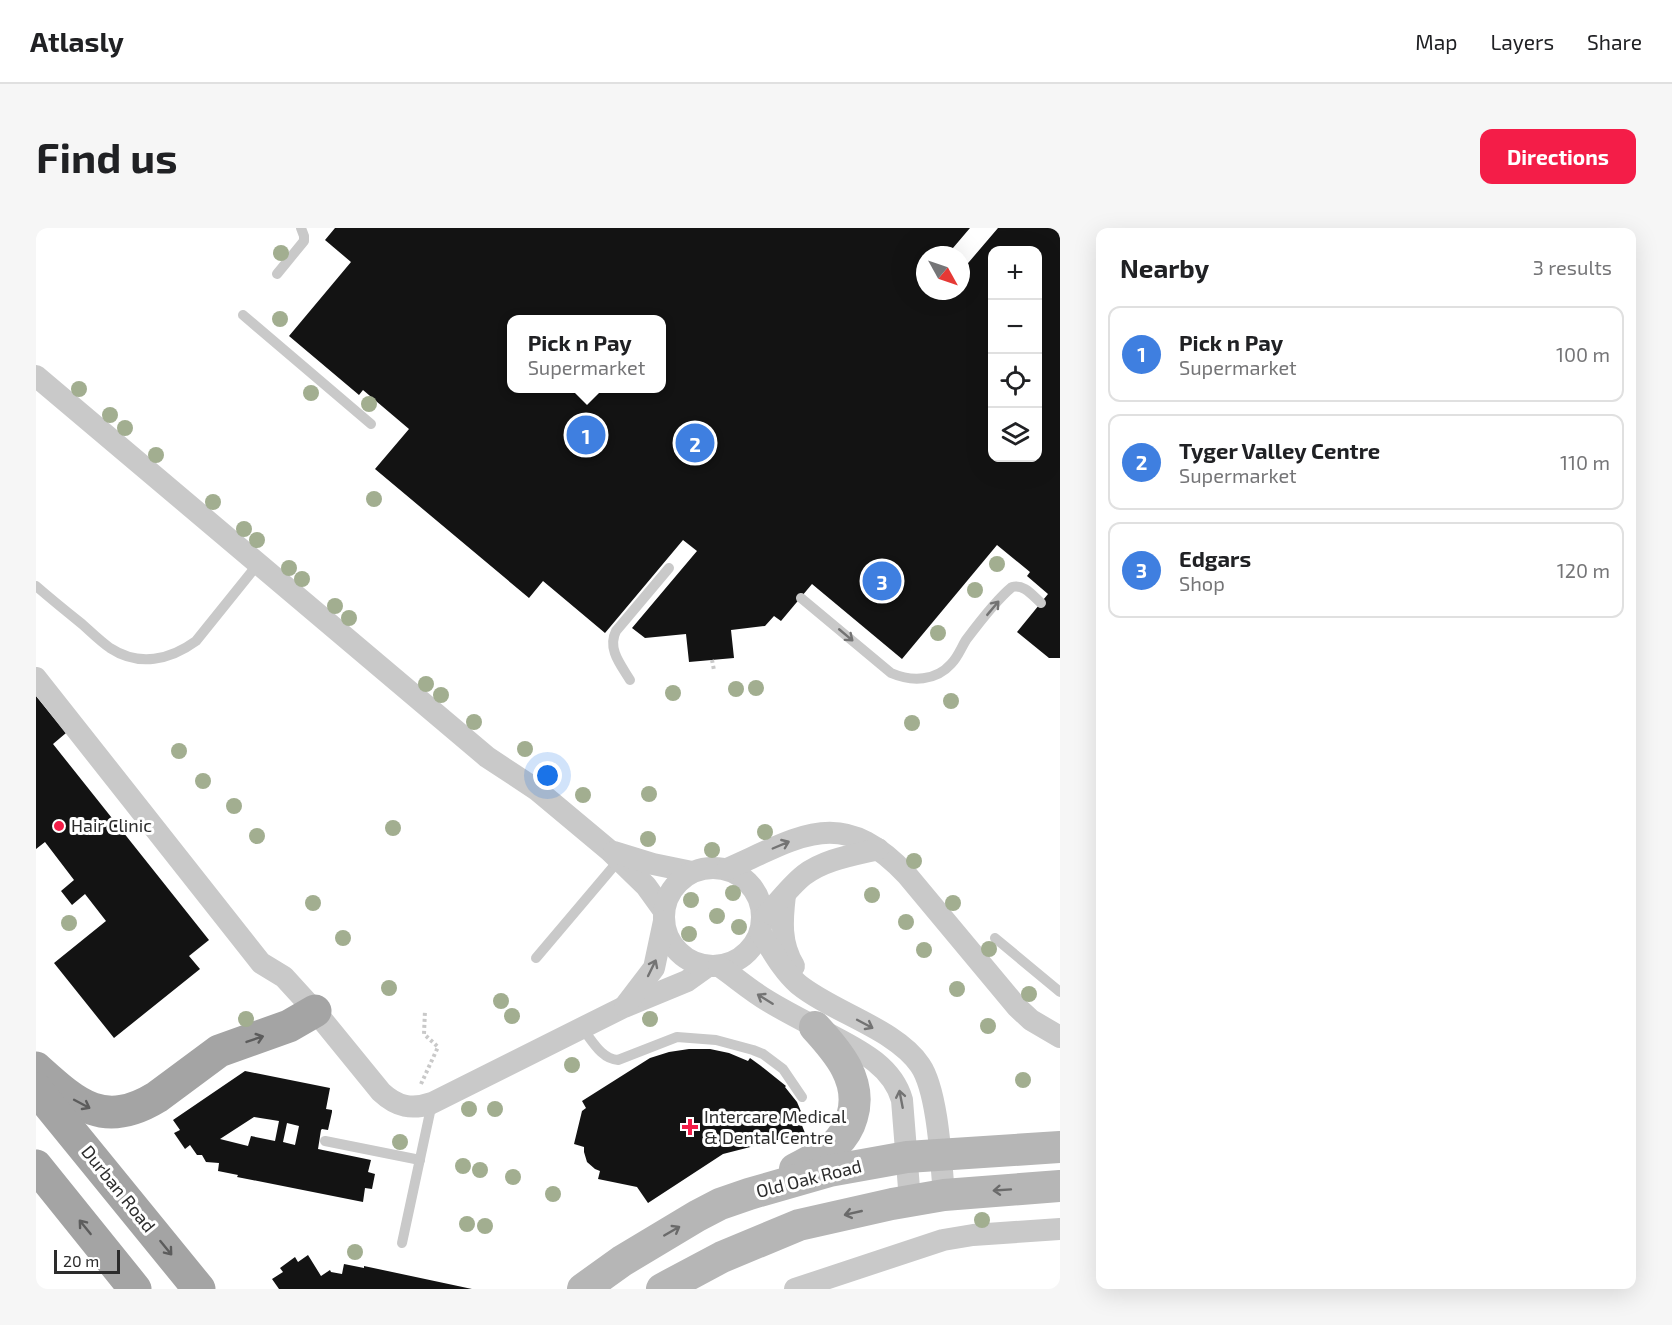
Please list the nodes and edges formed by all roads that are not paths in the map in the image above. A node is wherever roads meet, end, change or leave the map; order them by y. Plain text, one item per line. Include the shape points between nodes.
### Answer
1 (301, 228) edge
2 (277, 274) dead end
3 (243, 315) dead end
4 (36, 376) edge
5 (371, 424) dead end
6 (258, 564) junction
7 (669, 568) dead end
8 (36, 586) edge
9 (801, 598) dead end
10 (1041, 603) dead end
11 (36, 678) edge
12 (630, 680) dead end
13 (878, 849) junction
14 (614, 855) junction
15 (727, 869) junction
16 (692, 872) junction
17 (785, 895) junction
18 (664, 916) junction
19 (762, 926) junction
20 (995, 938) dead end
21 (536, 958) dead end
22 (713, 966) junction
23 (1060, 992) edge
24 (624, 1007) junction
25 (315, 1011) junction
26 (826, 1018) junction
27 (582, 1028) junction
28 (1060, 1037) edge
29 (36, 1068) edge
30 (36, 1089) edge
31 (802, 1097) dead end
32 (432, 1102) junction
33 (325, 1141) dead end
34 (1060, 1147) edge
35 (940, 1155) junction
36 (907, 1158) junction
37 (420, 1160) junction
38 (36, 1166) edge
39 (1060, 1186) edge
40 (749, 1194) junction
41 (944, 1195) junction
42 (910, 1201) junction
43 (1060, 1229) edge
44 (402, 1243) dead end
45 (135, 1289) edge
46 (199, 1289) edge
47 (583, 1289) edge
48 (662, 1289) edge
49 (795, 1289) edge

1 - 2 lane via 304,241
3 - 5 lane
4 - 6 street
6 - 8 lane via 196,641 184,650 155,659 131,657 109,647
6 - 14 street via 487,757 537,790
7 - 12 lane via 613,636 614,654
9 -> 10 lane via 891,673 913,680 944,671 1012,587 1023,588
11 - 25 street via 261,963 284,977
15 -> 13 street via 789,842 826,832 849,834
13 - 17 street via 818,867
13 - 28 street via 907,875 1017,1007
14 - 16 street
14 - 18 street via 646,886
14 - 21 lane
15 - 16 street via 709,867
15 - 19 street via 753,886 762,907
16 - 18 street via 670,893
17 - 19 street
17 - 26 street via 782,934 789,958
18 - 22 street via 669,939 680,953 695,963
24 -> 18 street via 654,968
19 - 22 street via 749,951 730,963
19 - 26 street via 789,976 821,1000
20 - 23 lane
22 - 24 street
26 -> 22 street via 765,999
24 - 27 street
29 -> 25 main road via 83,1105 105,1112 126,1111 157,1097 219,1051 289,1026
25 - 32 street via 389,1099 409,1107
26 -> 35 street via 880,1032 920,1065 931,1092
36 -> 26 street via 900,1090 884,1070
26 - 40 main road via 831,1044 851,1078 855,1096 851,1121 841,1139 823,1154
27 - 31 lane via 613,1060 684,1037 753,1050 783,1069
27 - 32 street
30 -> 46 main road, Durban Road
32 - 37 lane
33 - 37 lane
34 - 35 main road, Old Oak Road
35 - 36 main road, Old Oak Road
35 - 41 street
36 - 40 main road, Old Oak Road via 829,1171
36 - 42 street
37 - 44 lane
45 -> 38 main road
39 -> 41 main road
47 -> 40 main road, Old Oak Road via 698,1216
41 - 42 main road
42 -> 48 main road via 783,1231
43 - 49 street via 943,1240

